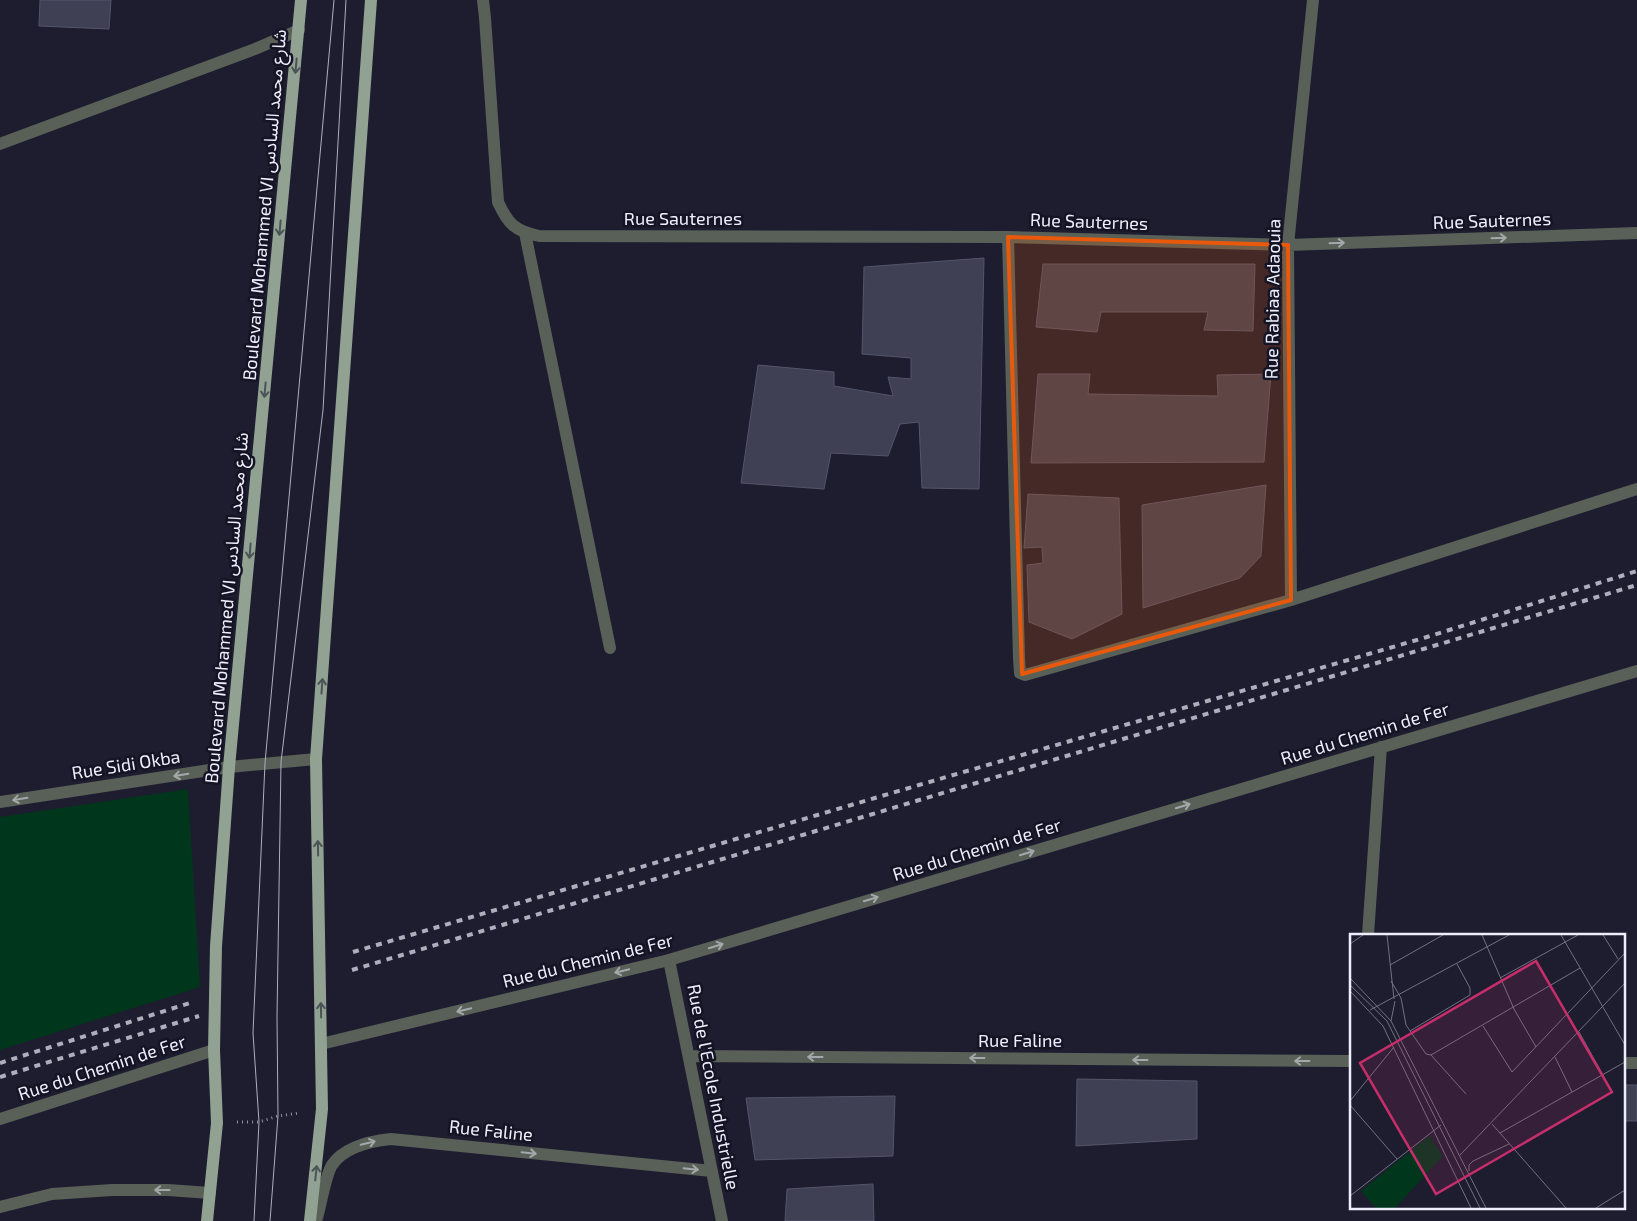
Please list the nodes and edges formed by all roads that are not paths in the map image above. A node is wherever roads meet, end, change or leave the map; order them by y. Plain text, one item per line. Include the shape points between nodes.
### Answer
1 (301, 0) edge
2 (371, 0) edge
3 (483, 0) edge
4 (1313, 0) edge
5 (299, 30) junction
6 (0, 144) edge
7 (525, 233) junction
8 (1637, 233) edge
9 (1008, 237) junction
10 (1288, 245) junction
11 (1637, 489) edge
12 (1291, 600) junction
13 (610, 648) dead end
14 (1637, 671) edge
15 (1381, 747) junction
16 (316, 759) junction
17 (229, 767) junction
18 (0, 802) edge
19 (1368, 934) edge
20 (669, 960) junction
21 (321, 1044) junction
22 (214, 1050) junction
23 (689, 1056) junction
24 (1350, 1061) edge
25 (1624, 1063) edge
26 (1637, 1063) edge
27 (0, 1119) edge
28 (712, 1171) junction
29 (210, 1193) junction
30 (0, 1207) edge
31 (207, 1221) edge
32 (310, 1221) edge
33 (316, 1221) edge
34 (722, 1221) edge

1 - 5 main road, Boulevard Mohammed VI شارع محمد السادس
16 -> 2 main road
3 - 7 street via 498,202 510,224
4 - 10 street, Rue Rabiaa Adaouia
5 - 6 street via 254,50
5 -> 17 main road, Boulevard Mohammed VI شارع محمد السادس
7 - 9 street, Rue Sauternes via 539,236
7 - 13 street
10 -> 8 street, Rue Sauternes
9 - 10 street, Rue Sauternes
9 - 12 street via 1020,673 1025,675
10 - 12 street, Rue Rabiaa Adaouia
11 - 12 street
14 - 15 street, Rue du Chemin de Fer
15 - 19 street
20 -> 15 street, Rue du Chemin de Fer
16 - 17 street, Rue Sidi Okba
21 -> 16 main road
17 -> 18 street, Rue Sidi Okba
17 - 22 main road, Boulevard Mohammed VI شارع محمد السادس via 216,946
20 -> 21 street, Rue du Chemin de Fer
20 - 23 street, Rue de l'Ecole Industrielle
32 -> 21 main road via 322,1109
22 - 27 street, Rue du Chemin de Fer
22 - 29 main road, Boulevard Mohammed VI شارع محمد السادس via 216,1123
24 -> 23 street, Rue Faline
23 - 28 street, Rue de l'Ecole Industrielle
25 - 26 street
33 -> 28 street, Rue Faline via 332,1165 342,1154 379,1140
28 - 34 street, Rue de l'Ecole Industrielle
29 -> 30 street via 112,1190 52,1194
29 - 31 main road, Boulevard Mohammed VI شارع محمد السادس

